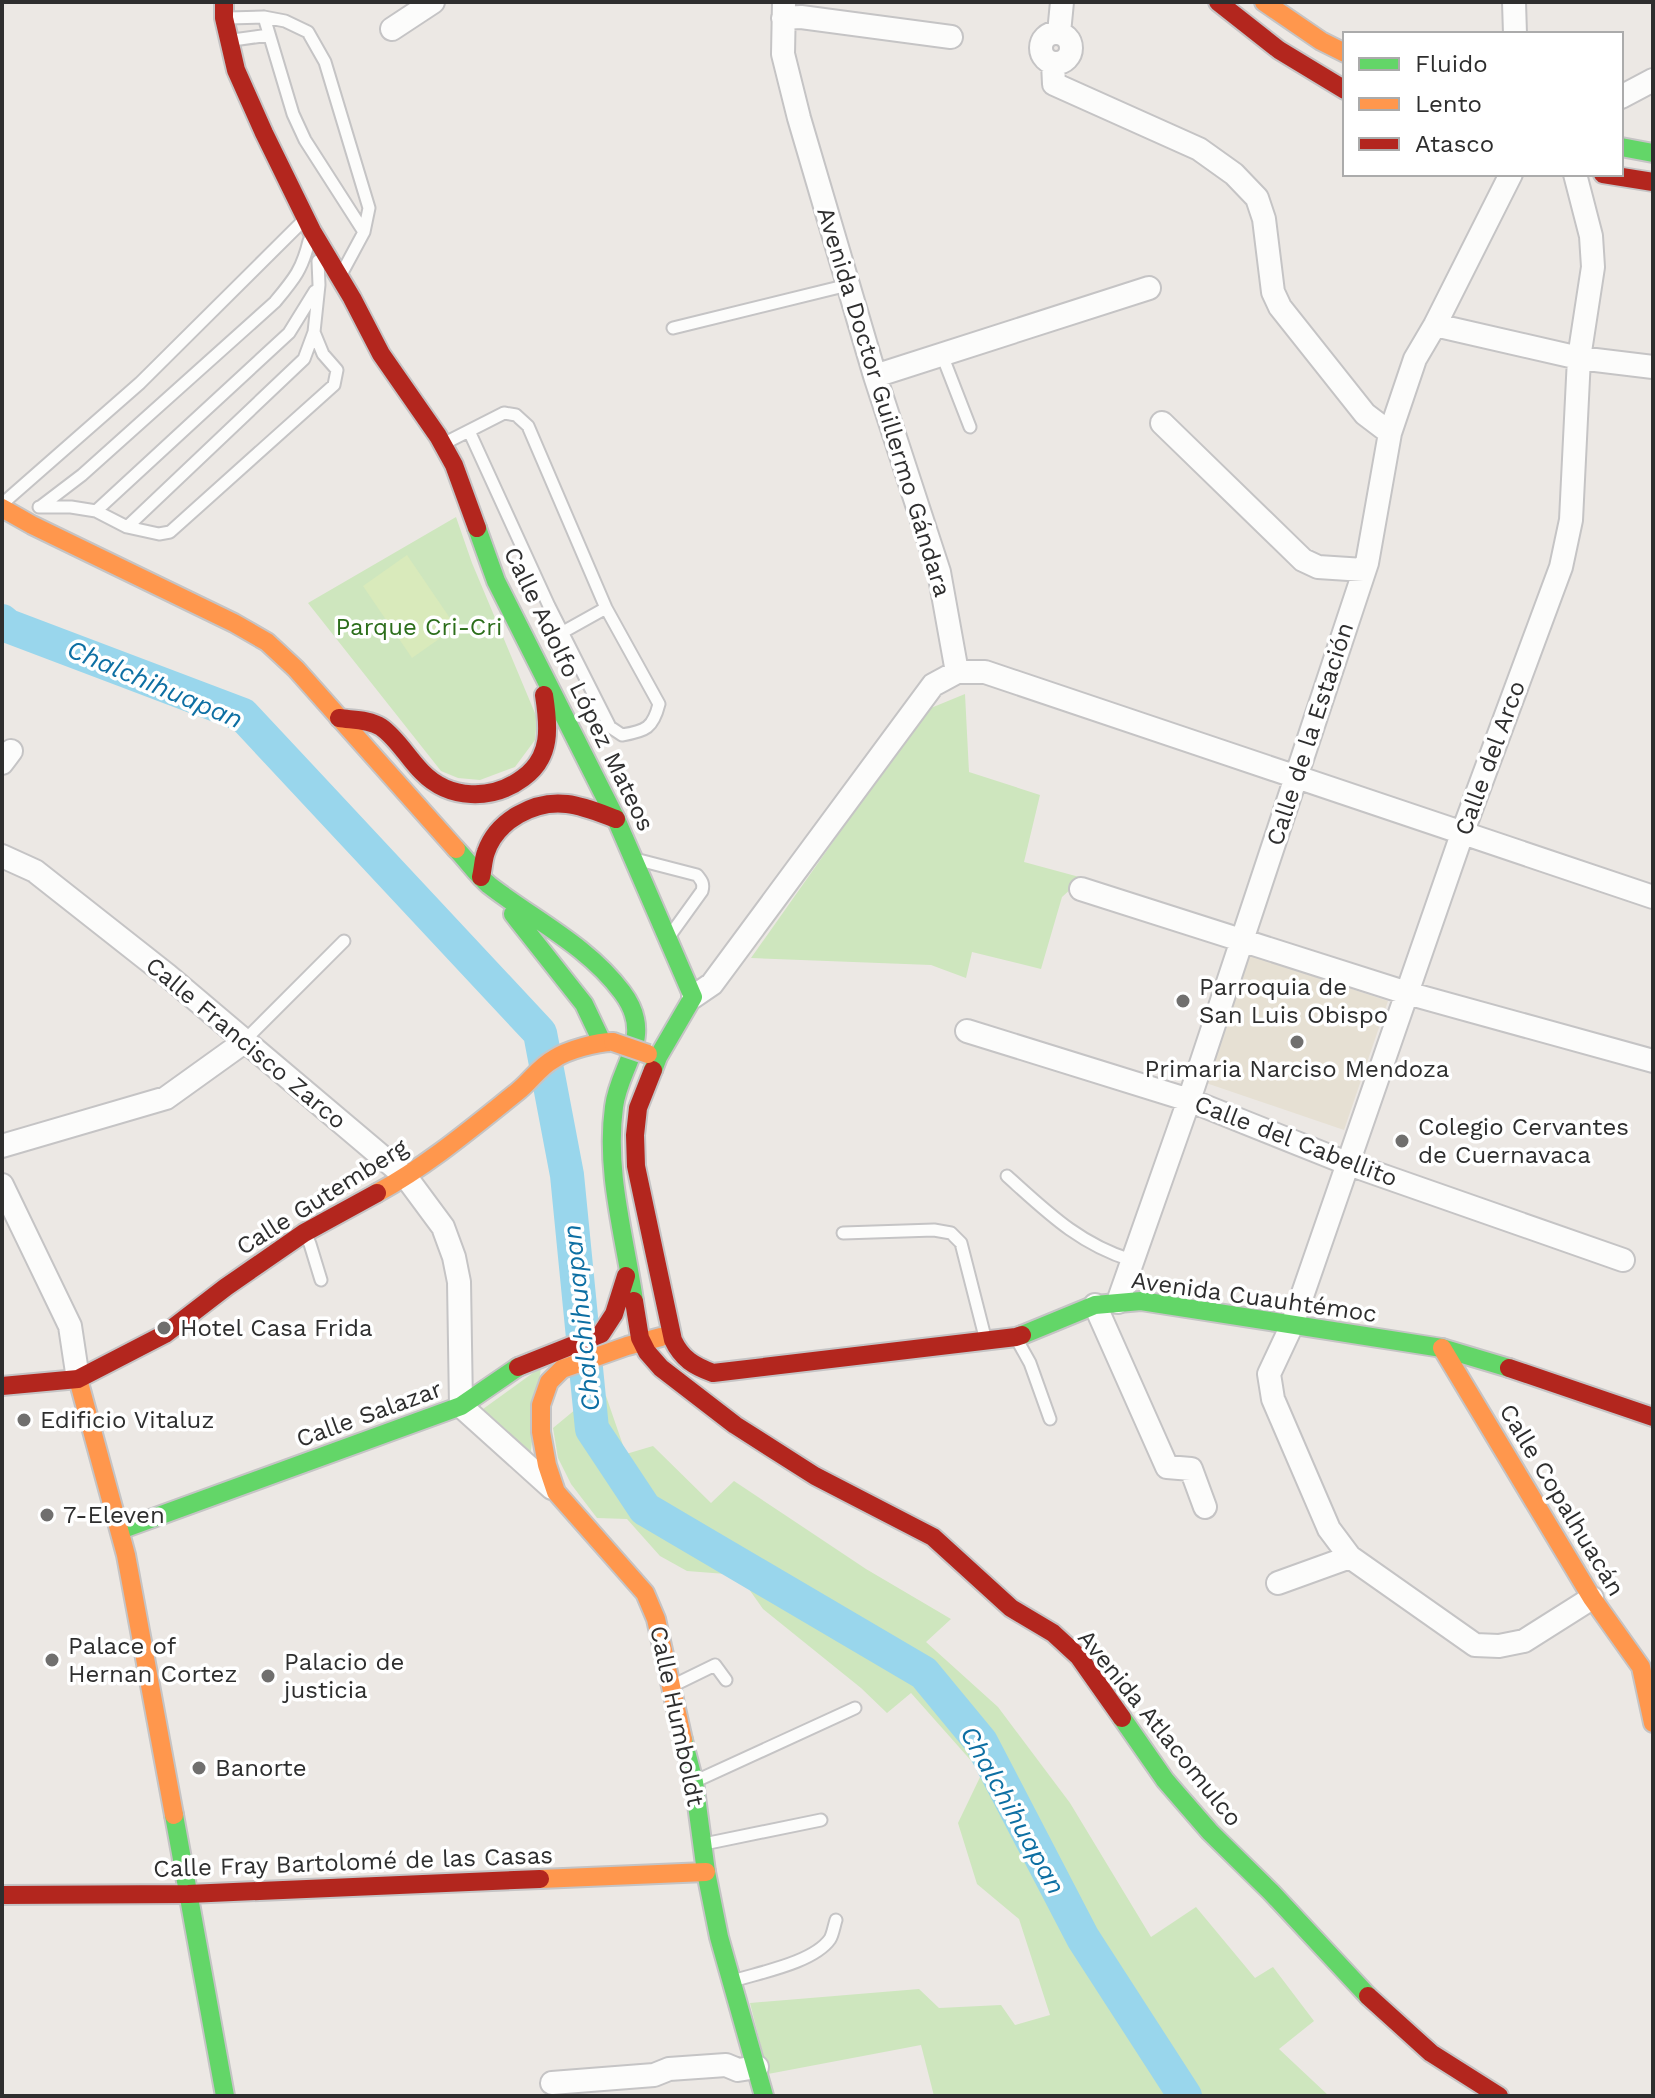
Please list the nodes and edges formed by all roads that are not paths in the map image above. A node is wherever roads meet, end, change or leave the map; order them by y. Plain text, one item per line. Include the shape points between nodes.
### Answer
1 (433, 2) edge
2 (1062, 2) edge
3 (1218, 2) edge
4 (1264, 2) edge
5 (1514, 2) edge
6 (224, 10) edge
7 (784, 10) edge
8 (264, 17) junction
9 (392, 29) dead end
10 (1515, 32) edge
11 (269, 35) junction
12 (951, 37) dead end
13 (228, 41) junction
14 (1343, 52) edge
15 (1653, 80) edge
16 (1343, 89) edge
17 (1623, 96) edge
18 (1623, 147) edge
19 (1653, 153) edge
20 (1510, 176) edge
21 (1576, 176) edge
22 (1616, 176) edge
23 (1653, 182) edge
24 (308, 225) junction
25 (364, 232) junction
26 (340, 278) junction
27 (319, 285) junction
28 (848, 285) junction
29 (1149, 288) dead end
30 (1435, 325) junction
31 (673, 328) dead end
32 (314, 332) junction
33 (942, 355) junction
34 (1579, 358) junction
35 (1653, 367) edge
36 (875, 376) junction
37 (1162, 423) dead end
38 (970, 427) dead end
39 (469, 431) junction
40 (1390, 433) junction
41 (443, 444) junction
42 (2, 506) edge
43 (39, 507) junction
44 (96, 511) junction
45 (32, 525) junction
46 (127, 527) junction
47 (1364, 570) junction
48 (606, 608) junction
49 (563, 632) junction
50 (538, 664) junction
51 (957, 672) junction
52 (339, 718) junction
53 (1296, 776) junction
54 (446, 802) junction
55 (616, 819) junction
56 (1462, 834) junction
57 (449, 840) junction
58 (2, 856) edge
59 (634, 859) junction
60 (484, 880) junction
61 (1081, 889) dead end
62 (1653, 897) edge
63 (668, 937) junction
64 (1241, 940) junction
65 (344, 941) dead end
66 (1407, 993) junction
67 (693, 997) junction
68 (967, 1031) dead end
69 (244, 1042) junction
70 (601, 1043) junction
71 (653, 1056) junction
72 (1653, 1061) edge
73 (1189, 1100) junction
74 (2, 1146) edge
75 (1349, 1164) junction
76 (1007, 1176) dead end
77 (406, 1177) junction
78 (2, 1185) edge
79 (304, 1233) junction
80 (843, 1233) dead end
81 (1131, 1260) junction
82 (1623, 1260) dead end
83 (629, 1266) junction
84 (321, 1280) dead end
85 (1118, 1302) junction
86 (1095, 1305) junction
87 (1292, 1325) junction
88 (672, 1335) junction
89 (1016, 1337) junction
90 (986, 1341) junction
91 (634, 1344) junction
92 (1442, 1348) junction
93 (78, 1379) junction
94 (2, 1386) edge
95 (461, 1406) junction
96 (1653, 1417) edge
97 (1050, 1419) dead end
98 (556, 1492) junction
99 (1205, 1507) dead end
100 (120, 1530) junction
101 (1350, 1557) junction
102 (1278, 1583) dead end
103 (1592, 1598) junction
104 (726, 1680) dead end
105 (670, 1687) junction
106 (855, 1708) dead end
107 (1653, 1723) edge
108 (694, 1782) junction
109 (821, 1820) dead end
110 (702, 1845) junction
111 (706, 1872) junction
112 (188, 1894) junction
113 (2, 1895) edge
114 (836, 1920) dead end
115 (732, 1982) junction
116 (748, 2068) junction
117 (552, 2083) dead end
118 (225, 2096) edge
119 (764, 2096) edge
120 (1499, 2096) edge

1 - 9 street
2 - 40 street via 1059,33 1049,34 1041,50 1053,63 1054,84 1199,149 1234,174 1257,198 1280,307 1365,414
3 - 16 main road via 1314,74
4 - 14 main road
5 - 10 street
6 - 8 lane
6 - 13 main road, Calle Adolfo López Mateos
7 - 12 street via 801,17
7 - 28 street, Avenida Doctor Guillermo Gándara via 783,54
8 - 11 lane
8 - 25 lane via 308,32 325,62 369,208
11 - 13 lane
11 - 25 lane via 305,140
13 - 24 main road, Calle Adolfo López Mateos via 236,70
15 - 17 street
18 - 19 main road
20 - 30 street, Calle de la Estación
21 - 34 street, Calle del Arco via 1593,267
22 - 23 main road
24 - 26 main road, Calle Adolfo López Mateos
24 - 27 lane
24 - 42 lane
24 - 43 lane via 303,263 275,302 82,475
25 - 26 lane
26 - 41 main road, Calle Adolfo López Mateos via 381,354
27 - 32 lane
27 - 44 lane via 289,333
28 - 31 lane
28 - 36 street, Avenida Doctor Guillermo Gándara
29 - 33 street
30 - 34 street
30 - 40 street, Calle de la Estación via 1415,359
32 - 46 lane via 304,359
32 - 46 lane via 337,370 334,385 170,532
33 - 36 street
33 - 38 lane
34 - 35 street
34 - 56 street, Calle del Arco via 1571,520 1561,567
36 - 51 street, Avenida Doctor Guillermo Gándara via 939,572
37 - 47 street via 1303,560 1318,567
39 - 41 lane
39 - 48 lane via 504,413 528,426
39 - 49 lane
40 - 47 street, Calle de la Estación
41 - 50 main road, Calle Adolfo López Mateos via 496,581
42 - 45 main road
43 - 44 lane
43 - 45 lane
44 - 46 lane
45 - 52 main road via 267,642
47 - 53 street, Calle de la Estación
48 - 49 lane
48 - 49 lane via 659,704 656,718 644,731 622,735 610,727
50 - 54 main road via 550,730 535,769 499,792
50 - 55 main road, Calle Adolfo López Mateos
51 - 53 street via 985,672
51 - 67 street via 933,685 712,984
52 - 54 main road via 379,725
52 - 57 main road
53 - 56 street
53 - 64 street, Calle de la Estación
54 - 57 main road
55 - 59 main road, Calle Adolfo López Mateos
55 - 60 main road via 570,804 532,807 497,831 486,852
56 - 62 street
56 - 66 street, Calle del Arco
57 - 60 main road
58 - 69 street, Calle Francisco Zarco via 35,871
59 - 63 main road, Calle Adolfo López Mateos
59 - 63 lane via 702,880 702,891
60 - 70 main road via 584,1004
60 - 83 main road via 581,949 623,993 632,1011 636,1044 614,1103 611,1133
61 - 64 street
63 - 67 main road, Calle Adolfo López Mateos
64 - 66 street
64 - 73 street, Calle de la Estación
65 - 69 lane
66 - 72 street
66 - 75 street, Calle del Arco
67 - 71 main road
68 - 73 street, Calle del Cabellito
69 - 74 street via 166,1098
69 - 77 street, Calle Francisco Zarco
70 - 71 main road, bridge
70 - 77 main road, Calle Gutemberg via 556,1057
71 - 88 main road via 638,1108 636,1166
73 - 75 street, Calle del Cabellito
73 - 81 street, Calle de la Estación
75 - 82 street, Calle del Cabellito
75 - 87 street, Calle del Arco
76 - 81 lane via 1064,1227
77 - 79 main road, Calle Gutemberg
77 - 95 street, Calle Francisco Zarco via 443,1227 454,1257
78 - 93 street via 70,1326
79 - 84 lane
79 - 93 main road, Calle Gutemberg via 165,1334
80 - 90 lane via 951,1233 961,1243
81 - 85 street, Calle de la Estación
83 - 91 main road
83 - 95 main road, Calle Salazar via 601,1334 517,1367
85 - 86 main road, Avenida Cuauhtémoc
85 - 87 main road, Avenida Cuauhtémoc via 1141,1301
86 - 89 main road, Avenida Cuauhtémoc
86 - 99 street via 1167,1467 1191,1469
87 - 92 main road, Avenida Cuauhtémoc
87 - 101 street, Calle del Arco via 1269,1374 1273,1399 1329,1529
88 - 90 main road, Avenida Cuauhtémoc via 690,1365 713,1373
88 - 91 main road
89 - 90 main road, Avenida Cuauhtémoc
89 - 97 lane
91 - 98 main road via 562,1369 549,1382 541,1405 541,1432
91 - 120 main road, Avenida Atlacomulco via 735,1425 815,1476 933,1537 1011,1608 1053,1633 1079,1657 1165,1780 1210,1832 1364,1992 1431,2053
92 - 96 main road, Avenida Cuauhtémoc
92 - 103 main road, Calle Copalhuacán
93 - 94 main road, Calle Gutemberg
93 - 100 main road
95 - 98 street, Calle Humboldt
95 - 100 main road, Calle Salazar
98 - 105 main road, Calle Humboldt via 645,1593
100 - 112 main road
101 - 102 street
101 - 103 street, Calle del Arco via 1475,1645 1524,1641
103 - 107 main road, Calle Copalhuacán via 1641,1667
104 - 105 lane via 715,1665
105 - 108 main road, Calle Humboldt
106 - 108 lane
108 - 110 main road, Calle Humboldt
109 - 110 lane
110 - 111 main road, Calle Humboldt
111 - 112 main road, Calle Fray Bartolomé de las Casas
111 - 115 main road, Calle Humboldt
112 - 113 main road, Calle Fray Bartolomé de las Casas
112 - 118 main road
114 - 115 lane via 830,1938 816,1952
115 - 116 main road, Calle Humboldt
116 - 117 street via 727,2079 667,2083 654,2075
116 - 119 main road, Calle Humboldt

